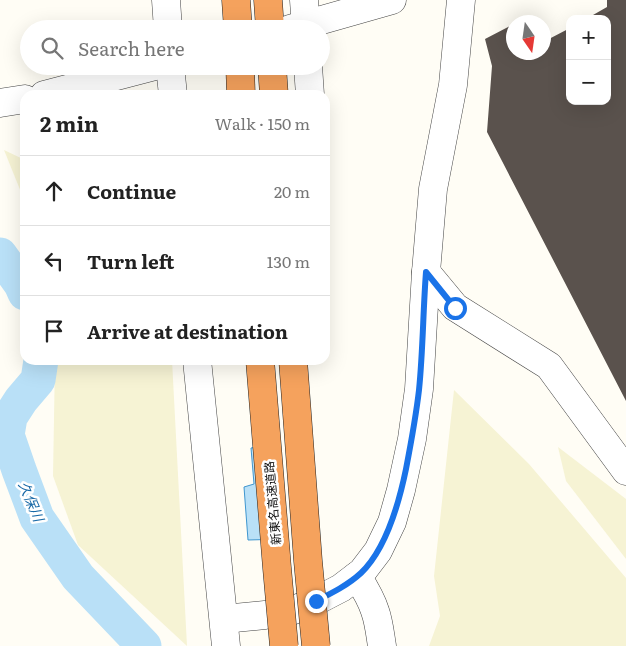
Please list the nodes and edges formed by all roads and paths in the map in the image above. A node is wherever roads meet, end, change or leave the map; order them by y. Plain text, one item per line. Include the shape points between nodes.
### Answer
1 (166, 0) edge
2 (236, 0) edge
3 (268, 0) edge
4 (392, 0) edge
5 (461, 0) edge
6 (167, 20) edge
7 (237, 20) edge
8 (269, 20) edge
9 (301, 20) edge
10 (121, 75) edge
11 (171, 75) edge
12 (240, 75) edge
13 (273, 75) edge
14 (309, 75) edge
15 (63, 90) edge
16 (172, 90) edge
17 (241, 90) edge
18 (274, 90) edge
19 (310, 90) edge
20 (20, 100) edge
21 (0, 103) edge
22 (426, 272) junction
23 (198, 365) edge
24 (260, 365) edge
25 (293, 365) edge
26 (626, 471) edge
27 (357, 576) junction
28 (224, 619) junction
29 (226, 646) edge
30 (284, 646) edge
31 (316, 646) edge
32 (382, 646) edge

1 - 6 street
2 - 7 highway
3 - 8 highway
4 - 9 street
5 - 22 street via 453,85 433,189
10 - 15 street
11 - 16 street
12 - 17 highway
13 - 18 highway
14 - 19 street
20 - 21 street
22 - 26 street via 455,308 549,366
22 - 27 street via 419,389 401,490 392,522 378,551
23 - 28 street
24 - 30 highway, 新東名高速道路, bridge
25 - 31 highway, bridge
27 - 28 street via 316,601 291,610
27 - 32 street via 375,611
28 - 29 street

